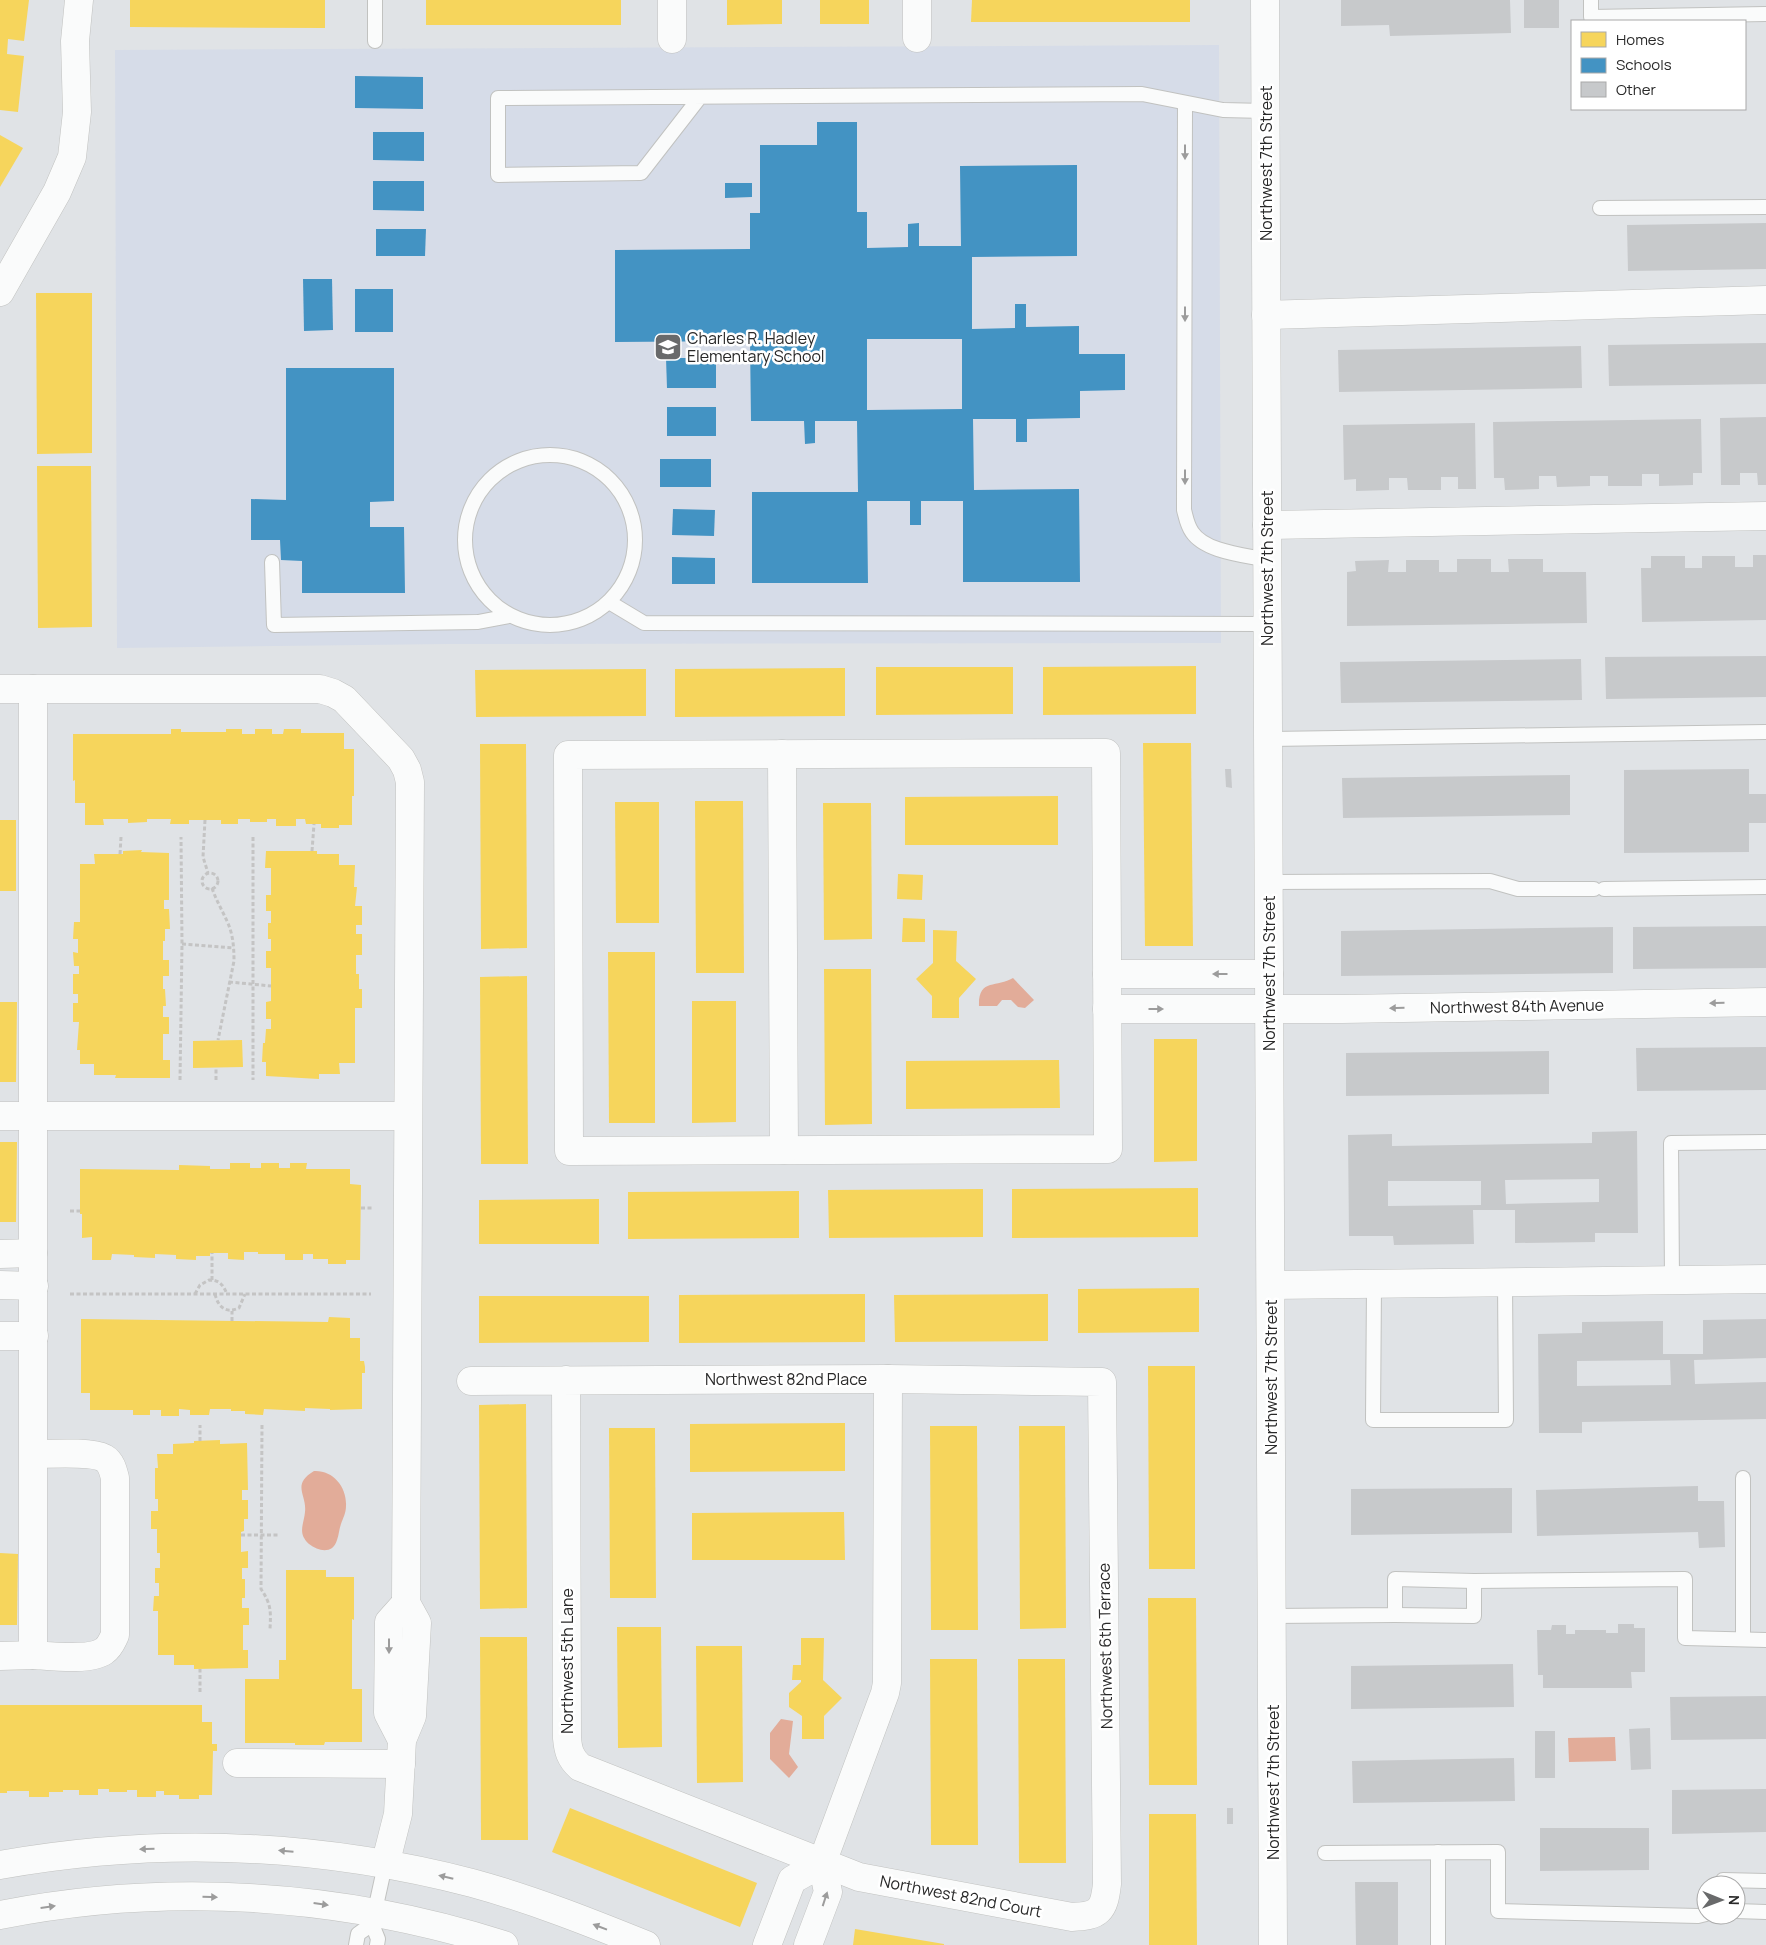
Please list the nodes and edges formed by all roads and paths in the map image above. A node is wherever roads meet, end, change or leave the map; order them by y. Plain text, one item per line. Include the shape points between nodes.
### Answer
1 (79, 0) edge
2 (375, 0) edge
3 (672, 0) edge
4 (918, 0) edge
5 (1265, 0) edge
6 (1591, 0) edge
7 (1766, 14) edge
8 (917, 38) dead end
9 (672, 39) dead end
10 (375, 41) dead end
11 (700, 97) junction
12 (1185, 103) junction
13 (1266, 111) junction
14 (1766, 207) edge
15 (1600, 208) dead end
16 (0, 292) edge
17 (1766, 300) edge
18 (1266, 315) junction
19 (1766, 516) edge
20 (1267, 525) junction
21 (1267, 560) junction
22 (272, 562) dead end
23 (609, 602) junction
24 (509, 616) junction
25 (1268, 624) junction
26 (0, 689) edge
27 (33, 689) junction
28 (1766, 732) edge
29 (1268, 739) junction
30 (782, 754) junction
31 (205, 820) dead end
32 (314, 824) dead end
33 (120, 837) dead end
34 (181, 837) dead end
35 (253, 837) dead end
36 (312, 851) dead end
37 (120, 854) dead end
38 (208, 873) junction
39 (1268, 882) junction
40 (1766, 887) edge
41 (212, 888) junction
42 (182, 944) junction
43 (234, 948) junction
44 (1107, 974) junction
45 (1269, 974) junction
46 (229, 982) junction
47 (253, 985) junction
48 (271, 986) dead end
49 (1766, 1002) edge
50 (1107, 1009) junction
51 (1269, 1009) junction
52 (218, 1040) dead end
53 (216, 1067) dead end
54 (180, 1080) dead end
55 (216, 1080) dead end
56 (253, 1080) dead end
57 (0, 1116) edge
58 (34, 1116) junction
59 (407, 1116) junction
60 (1766, 1142) edge
61 (784, 1150) junction
62 (361, 1208) dead end
63 (372, 1208) dead end
64 (70, 1211) dead end
65 (80, 1211) dead end
66 (33, 1253) junction
67 (212, 1253) dead end
68 (0, 1254) edge
69 (1672, 1279) junction
70 (1766, 1279) edge
71 (212, 1280) junction
72 (1505, 1281) junction
73 (0, 1285) edge
74 (1271, 1285) junction
75 (1374, 1285) junction
76 (34, 1286) junction
77 (70, 1294) dead end
78 (196, 1294) junction
79 (215, 1294) junction
80 (227, 1294) junction
81 (245, 1294) junction
82 (371, 1294) dead end
83 (232, 1311) junction
84 (232, 1321) dead end
85 (0, 1336) edge
86 (34, 1336) junction
87 (888, 1379) junction
88 (566, 1380) junction
89 (471, 1381) dead end
90 (1102, 1382) joint
91 (200, 1425) dead end
92 (262, 1425) dead end
93 (200, 1440) dead end
94 (34, 1454) junction
95 (1743, 1478) dead end
96 (241, 1535) dead end
97 (261, 1535) junction
98 (280, 1535) dead end
99 (1474, 1581) junction
100 (1395, 1615) junction
101 (1272, 1616) junction
102 (270, 1629) dead end
103 (1744, 1639) junction
104 (1766, 1640) edge
105 (0, 1656) edge
106 (33, 1656) junction
107 (200, 1669) dead end
108 (200, 1692) dead end
109 (402, 1752) junction
110 (237, 1763) dead end
111 (1438, 1852) junction
112 (1325, 1853) dead end
113 (822, 1863) junction
114 (0, 1865) edge
115 (385, 1865) junction
116 (1746, 1881) edge
117 (1766, 1881) edge
118 (1101, 1909) joint
119 (1746, 1911) edge
120 (1766, 1912) edge
121 (1696, 1914) edge
122 (0, 1915) edge
123 (373, 1918) junction
124 (356, 1945) edge
125 (377, 1945) edge
126 (504, 1945) edge
127 (646, 1945) edge
128 (767, 1945) edge
129 (808, 1945) edge
130 (1273, 1945) edge
131 (1438, 1945) edge

1 - 16 street via 75,40 77,112 72,157 57,192
2 - 10 lane
3 - 9 street
4 - 8 street
5 - 13 street, Northwest 7th Street
6 - 7 lane via 1591,16
11 - 11 lane via 498,98 498,174 642,173
11 - 12 lane via 1142,94
12 - 13 lane via 1223,110
12 -> 21 lane via 1186,516 1191,531 1205,544
13 - 18 street, Northwest 7th Street
14 - 15 lane
17 - 18 street
18 - 20 street, Northwest 7th Street
19 - 20 street
20 - 21 street, Northwest 7th Street
21 - 25 street, Northwest 7th Street
22 - 24 lane via 274,625 478,622
23 - 24 lane via 592,615 551,626 529,624
23 - 24 lane via 623,586 632,566 634,524 627,504 616,485 582,460 540,455 500,471 485,485 466,524 465,546 469,567 478,586
23 - 25 lane via 644,622
25 - 29 street, Northwest 7th Street
26 - 27 street
27 - 58 street
27 - 59 street via 320,689 344,699 396,753 407,770 410,782
28 - 29 lane
29 - 39 street, Northwest 7th Street
30 - 44 street via 1106,753
30 - 61 street
30 - 61 street via 568,755 569,1151
31 - 38 path via 203,857
32 - 36 path
33 - 37 path
34 - 42 path
35 - 47 path
38 - 41 path via 213,873 218,880
38 - 41 path via 202,883
39 - 40 lane via 1490,881 1518,889
39 - 45 street, Northwest 7th Street
41 - 43 path via 230,928
42 - 43 path
42 - 54 path
43 - 46 path
45 -> 44 street
44 - 50 street
45 - 51 street, Northwest 7th Street
46 - 47 path
46 - 52 path
47 - 48 path
47 - 56 path
49 -> 51 street, Northwest 84th Avenue
50 -> 51 street, Northwest 84th Avenue
50 - 61 street via 1108,1149
51 - 74 street, Northwest 7th Street
53 - 55 path
57 - 58 street
58 - 59 street
58 - 66 street
59 - 109 street via 406,1604 417,1623 412,1716
60 - 69 lane via 1671,1143
62 - 63 path
64 - 65 path
66 - 68 street
66 - 76 street
67 - 71 path
69 - 70 street
69 - 72 street
71 - 78 path via 200,1285
71 - 80 path via 223,1285
72 - 75 street
72 - 75 lane via 1506,1420 1373,1420
73 - 76 street
74 - 75 street
74 - 101 street, Northwest 7th Street
76 - 86 street
77 - 78 path
78 - 79 path
79 - 80 path
79 - 83 path via 221,1306
80 - 81 path
81 - 82 path
81 - 83 path via 239,1308
83 - 84 path
85 - 86 street
86 - 94 street
87 - 88 street, Northwest 82nd Place
87 - 90 street, Northwest 82nd Place
87 - 113 street via 887,1683
88 - 89 street, Northwest 82nd Place
88 - 113 street, Northwest 5th Lane via 566,1738 574,1762
90 - 118 street, Northwest 6th Terrace via 1107,1884
91 - 93 path
92 - 97 path
94 - 106 street
94 - 106 street via 93,1454 104,1458 111,1466 115,1478 115,1635 102,1652 91,1656
95 - 103 lane
96 - 97 path
97 - 98 path
97 - 102 path via 261,1589 271,1609
99 - 100 lane via 1474,1616
99 - 100 lane via 1395,1579
99 - 103 lane via 1685,1579 1685,1638
100 - 101 lane
101 - 130 street, Northwest 7th Street
103 - 104 lane
105 - 106 street
107 - 108 path
109 - 110 street
109 - 115 street via 398,1814
111 - 112 lane
111 - 121 lane via 1498,1852 1498,1911
111 - 131 lane
113 - 118 street, Northwest 82nd Court via 859,1877 1072,1917 1094,1914
113 - 128 street via 792,1880
129 -> 113 street via 828,1892
115 -> 114 street via 289,1851 242,1848 100,1851
115 - 123 lane
127 -> 115 street via 521,1898 472,1883
116 - 117 lane
119 - 120 lane
122 -> 123 street via 66,1905 160,1897 300,1902
123 - 124 lane via 358,1934
123 - 125 lane
123 - 126 street via 436,1926

